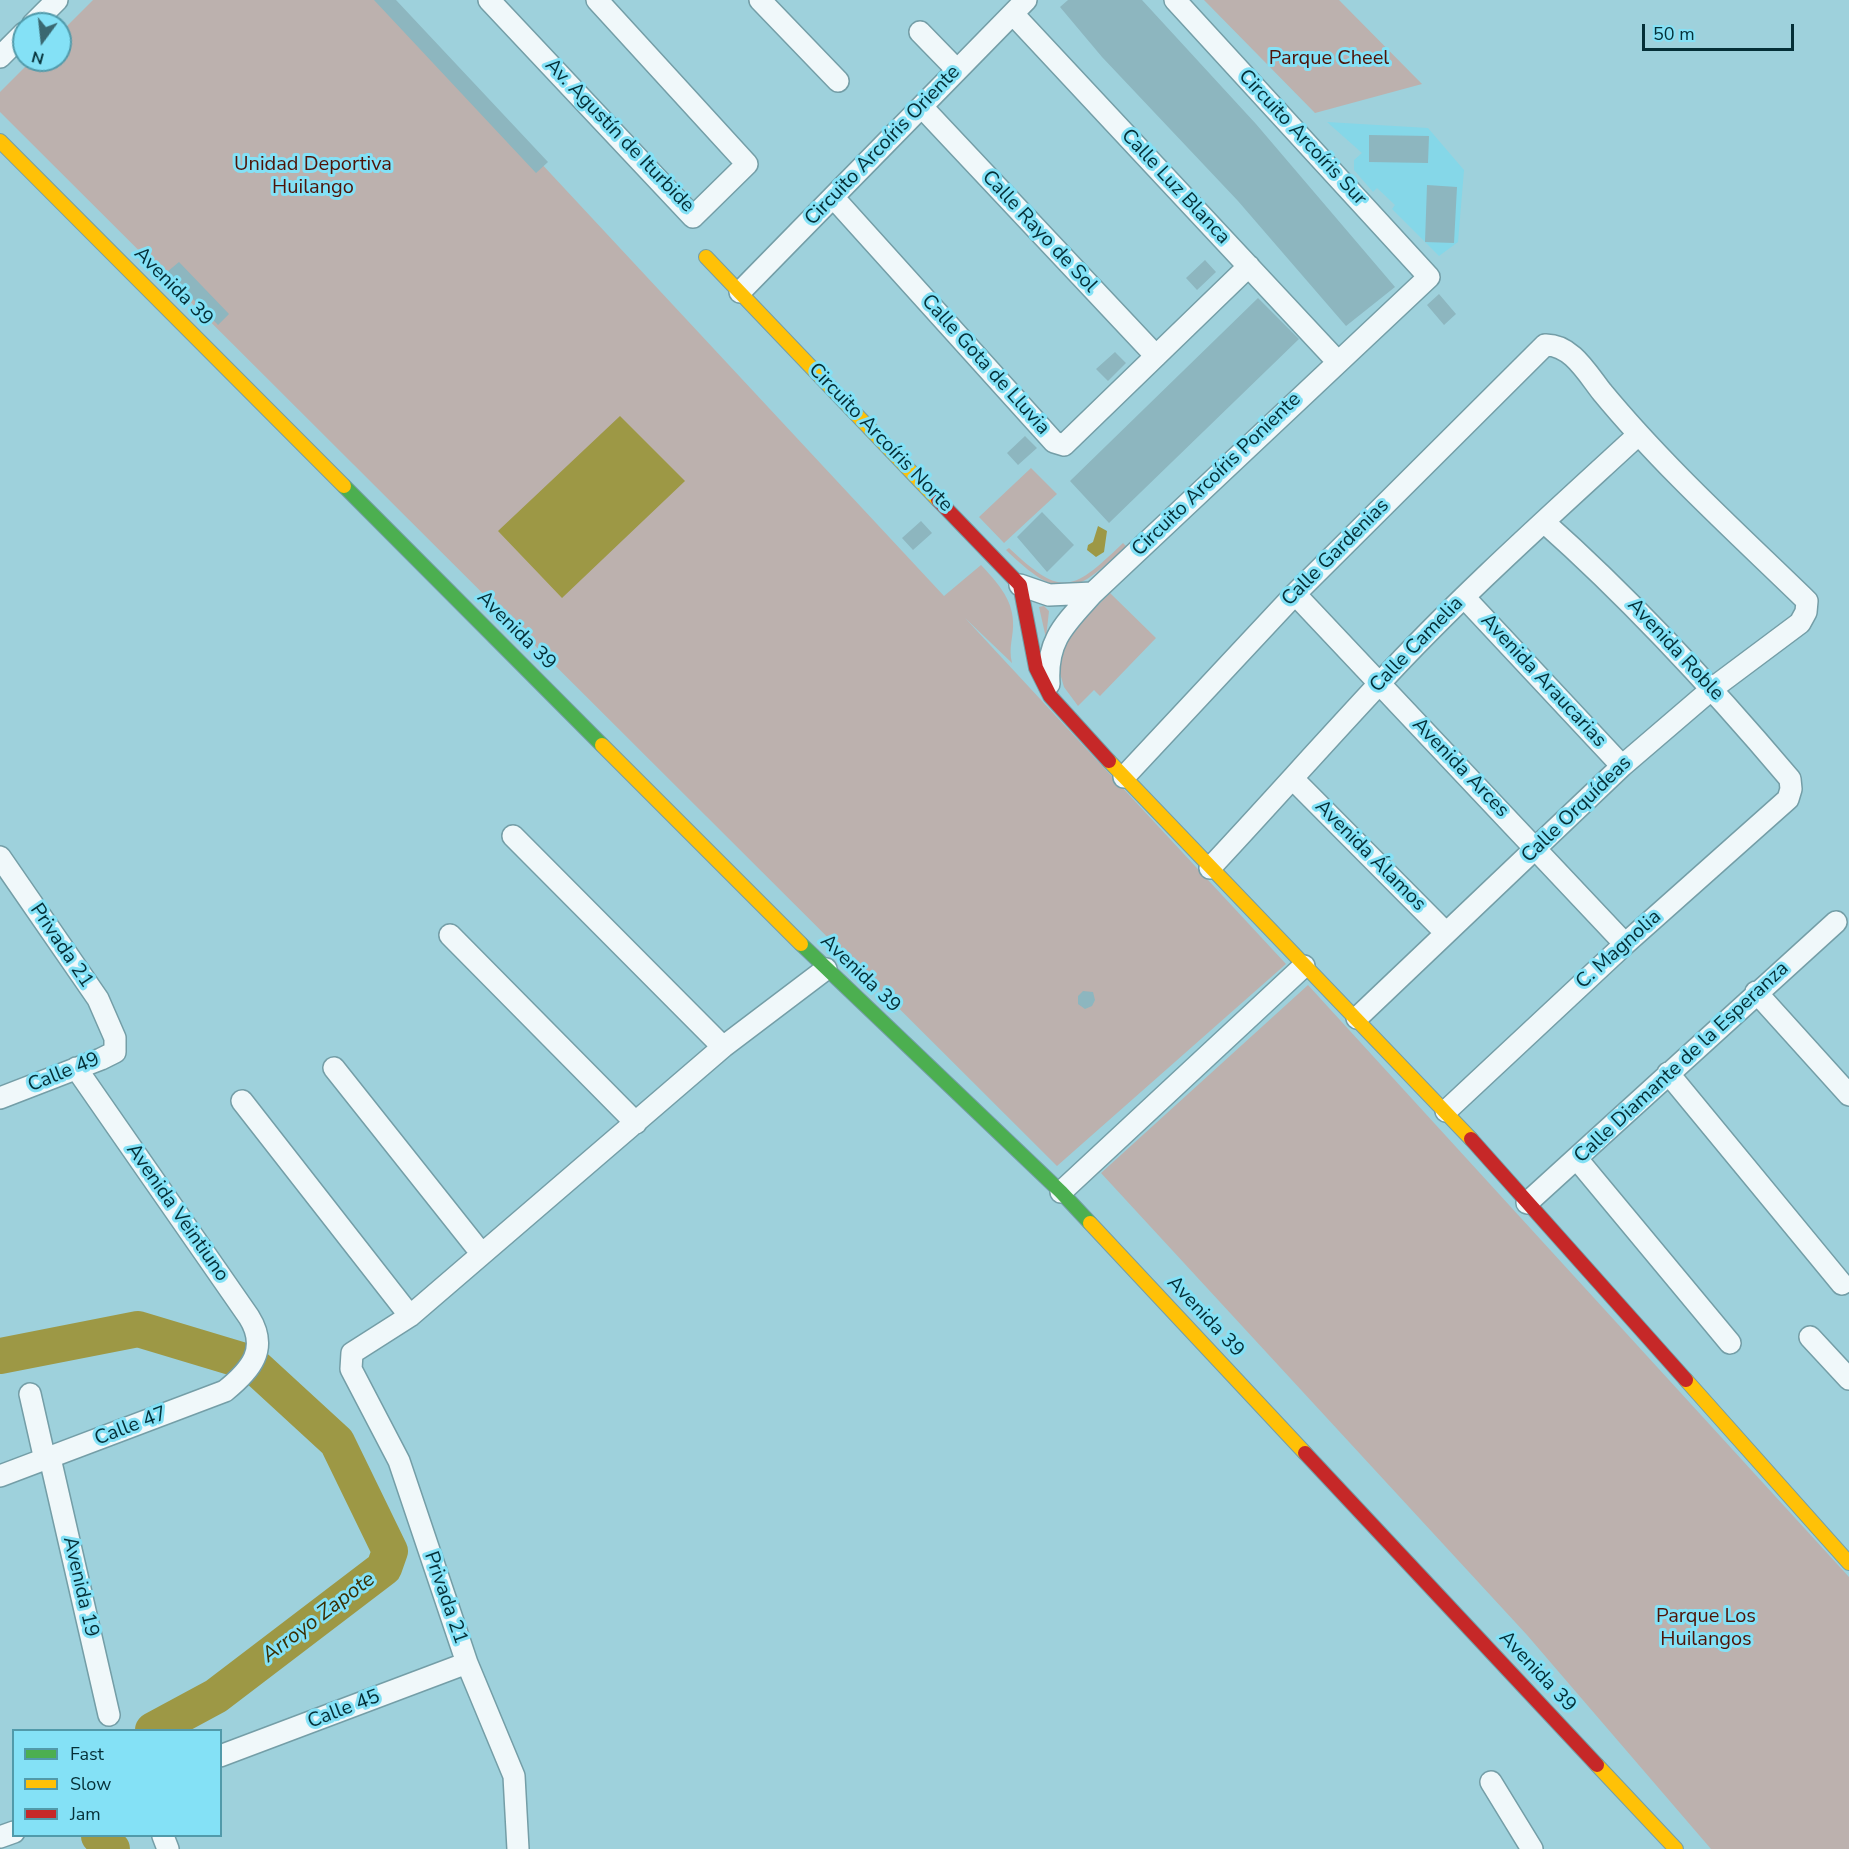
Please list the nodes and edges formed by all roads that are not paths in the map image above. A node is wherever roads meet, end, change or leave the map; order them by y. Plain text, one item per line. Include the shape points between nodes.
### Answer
1 (57, 0) edge
2 (489, 0) edge
3 (597, 0) edge
4 (760, 0) edge
5 (1175, 0) edge
6 (1020, 7) edge
7 (45, 12) edge
8 (920, 32) dead end
9 (12, 45) edge
10 (0, 57) edge
11 (957, 70) junction
12 (838, 81) dead end
13 (922, 107) junction
14 (0, 141) edge
15 (833, 197) junction
16 (705, 256) dead end
17 (1249, 266) junction
18 (1429, 277) joint
19 (740, 292) junction
20 (1156, 356) junction
21 (1337, 361) junction
22 (1638, 435) junction
23 (1544, 522) junction
24 (1020, 585) junction
25 (1093, 593) junction
26 (1295, 594) junction
27 (1464, 597) junction
28 (1379, 683) junction
29 (1713, 688) junction
30 (1050, 696) junction
31 (1622, 766) junction
32 (1124, 777) junction
33 (1294, 780) junction
34 (1791, 789) joint
35 (513, 836) dead end
36 (1537, 849) junction
37 (0, 857) edge
38 (1210, 868) junction
39 (1836, 922) dead end
40 (1446, 933) junction
41 (450, 935) dead end
42 (1625, 944) junction
43 (1304, 966) junction
44 (826, 969) junction
45 (1756, 992) junction
46 (1357, 1018) junction
47 (115, 1038) joint
48 (723, 1047) junction
49 (76, 1068) junction
50 (334, 1068) dead end
51 (1668, 1073) junction
52 (1849, 1095) edge
53 (0, 1098) edge
54 (242, 1101) dead end
55 (1446, 1111) junction
56 (636, 1123) junction
57 (1577, 1159) junction
58 (1061, 1192) junction
59 (1527, 1203) junction
60 (481, 1253) junction
61 (1842, 1284) dead end
62 (410, 1316) junction
63 (1810, 1337) dead end
64 (1730, 1343) dead end
65 (251, 1363) joint
66 (1849, 1379) edge
67 (30, 1394) dead end
68 (48, 1459) junction
69 (0, 1476) edge
70 (1847, 1558) edge
71 (467, 1663) junction
72 (109, 1715) dead end
73 (222, 1755) edge
74 (1491, 1782) dead end
75 (518, 1849) edge
76 (1532, 1849) edge
77 (1676, 1849) edge

1 - 7 street
2 - 3 street, Av. Agustín de Iturbide via 693,218 747,164
4 - 12 street
5 - 18 street, Circuito Arcoíris Sur
6 - 11 street, Circuito Arcoíris Oriente
6 - 17 street, Calle Luz Blanca
8 - 11 street
9 - 10 street
11 - 13 street, Circuito Arcoíris Oriente
13 - 15 street, Circuito Arcoíris Oriente
13 - 20 street, Calle Rayo de Sol
14 - 44 street, Avenida 39
15 - 19 street, Circuito Arcoíris Oriente
15 - 20 street, Calle Gota de Lluvia via 1054,442 1064,445
16 - 19 street, Circuito Arcoíris Norte
17 - 20 street, Calle Gota de Lluvia
17 - 21 street, Calle Luz Blanca
18 - 21 street, Circuito Arcoíris Poniente
19 - 24 street, Circuito Arcoíris Norte
21 - 25 street, Circuito Arcoíris Poniente
22 - 23 street, Calle Camelia
22 - 26 street, Calle Gardenias via 1572,355 1558,345 1545,345
22 - 29 street, Calle Orquídeas via 1807,601 1800,623
23 - 27 street, Calle Camelia
23 - 29 street, Avenida Roble via 1614,585
24 - 25 street, Circuito Arcoíris Norte via 1049,596
24 - 30 street via 1036,668
25 - 30 street, Circuito Arcoíris Poniente via 1058,632 1047,661
26 - 28 street, Avenida Arces
26 - 32 street, Calle Gardenias
27 - 28 street, Calle Camelia
27 - 31 street, Avenida Araucarias
28 - 33 street, Calle Camelia
28 - 36 street, Avenida Arces
29 - 31 street, Calle Orquídeas
29 - 34 street, Avenida Roble via 1790,779
30 - 32 street
31 - 36 street, Calle Orquídeas
32 - 38 street
33 - 38 street, Calle Camelia
33 - 40 street, Avenida Álamos
34 - 42 street, C. Magnolia via 1788,799
35 - 48 street
36 - 40 street, Calle Orquídeas
36 - 42 street, Avenida Arces
37 - 47 street, Privada 21 via 98,999
38 - 43 street
39 - 45 street, Calle Diamante de la Esperanza
40 - 46 street, Calle Orquídeas
41 - 56 street
42 - 55 street, C. Magnolia
43 - 46 street
43 - 58 street
44 - 48 street
44 - 58 street, Avenida 39
45 - 51 street, Calle Diamante de la Esperanza
45 - 52 street
46 - 55 street
47 - 49 street, Calle 49 via 115,1052
48 - 56 street
49 - 53 street, Calle 49
49 - 65 street, Avenida Veintiuno via 258,1332 259,1346
50 - 60 street
51 - 57 street, Calle Diamante de la Esperanza
51 - 61 street
54 - 62 street
55 - 59 street
56 - 60 street
57 - 59 street, Calle Diamante de la Esperanza
57 - 64 street
58 - 77 street, Avenida 39
59 - 70 street
60 - 62 street
62 - 71 street, Privada 21 via 352,1353 351,1369 399,1461
63 - 66 street
65 - 68 street, Calle 47 via 225,1391
67 - 68 street, Avenida 19
68 - 69 street, Calle 47
68 - 72 street, Avenida 19
71 - 73 street, Calle 45
71 - 75 street, Privada 21 via 514,1776
74 - 76 street

